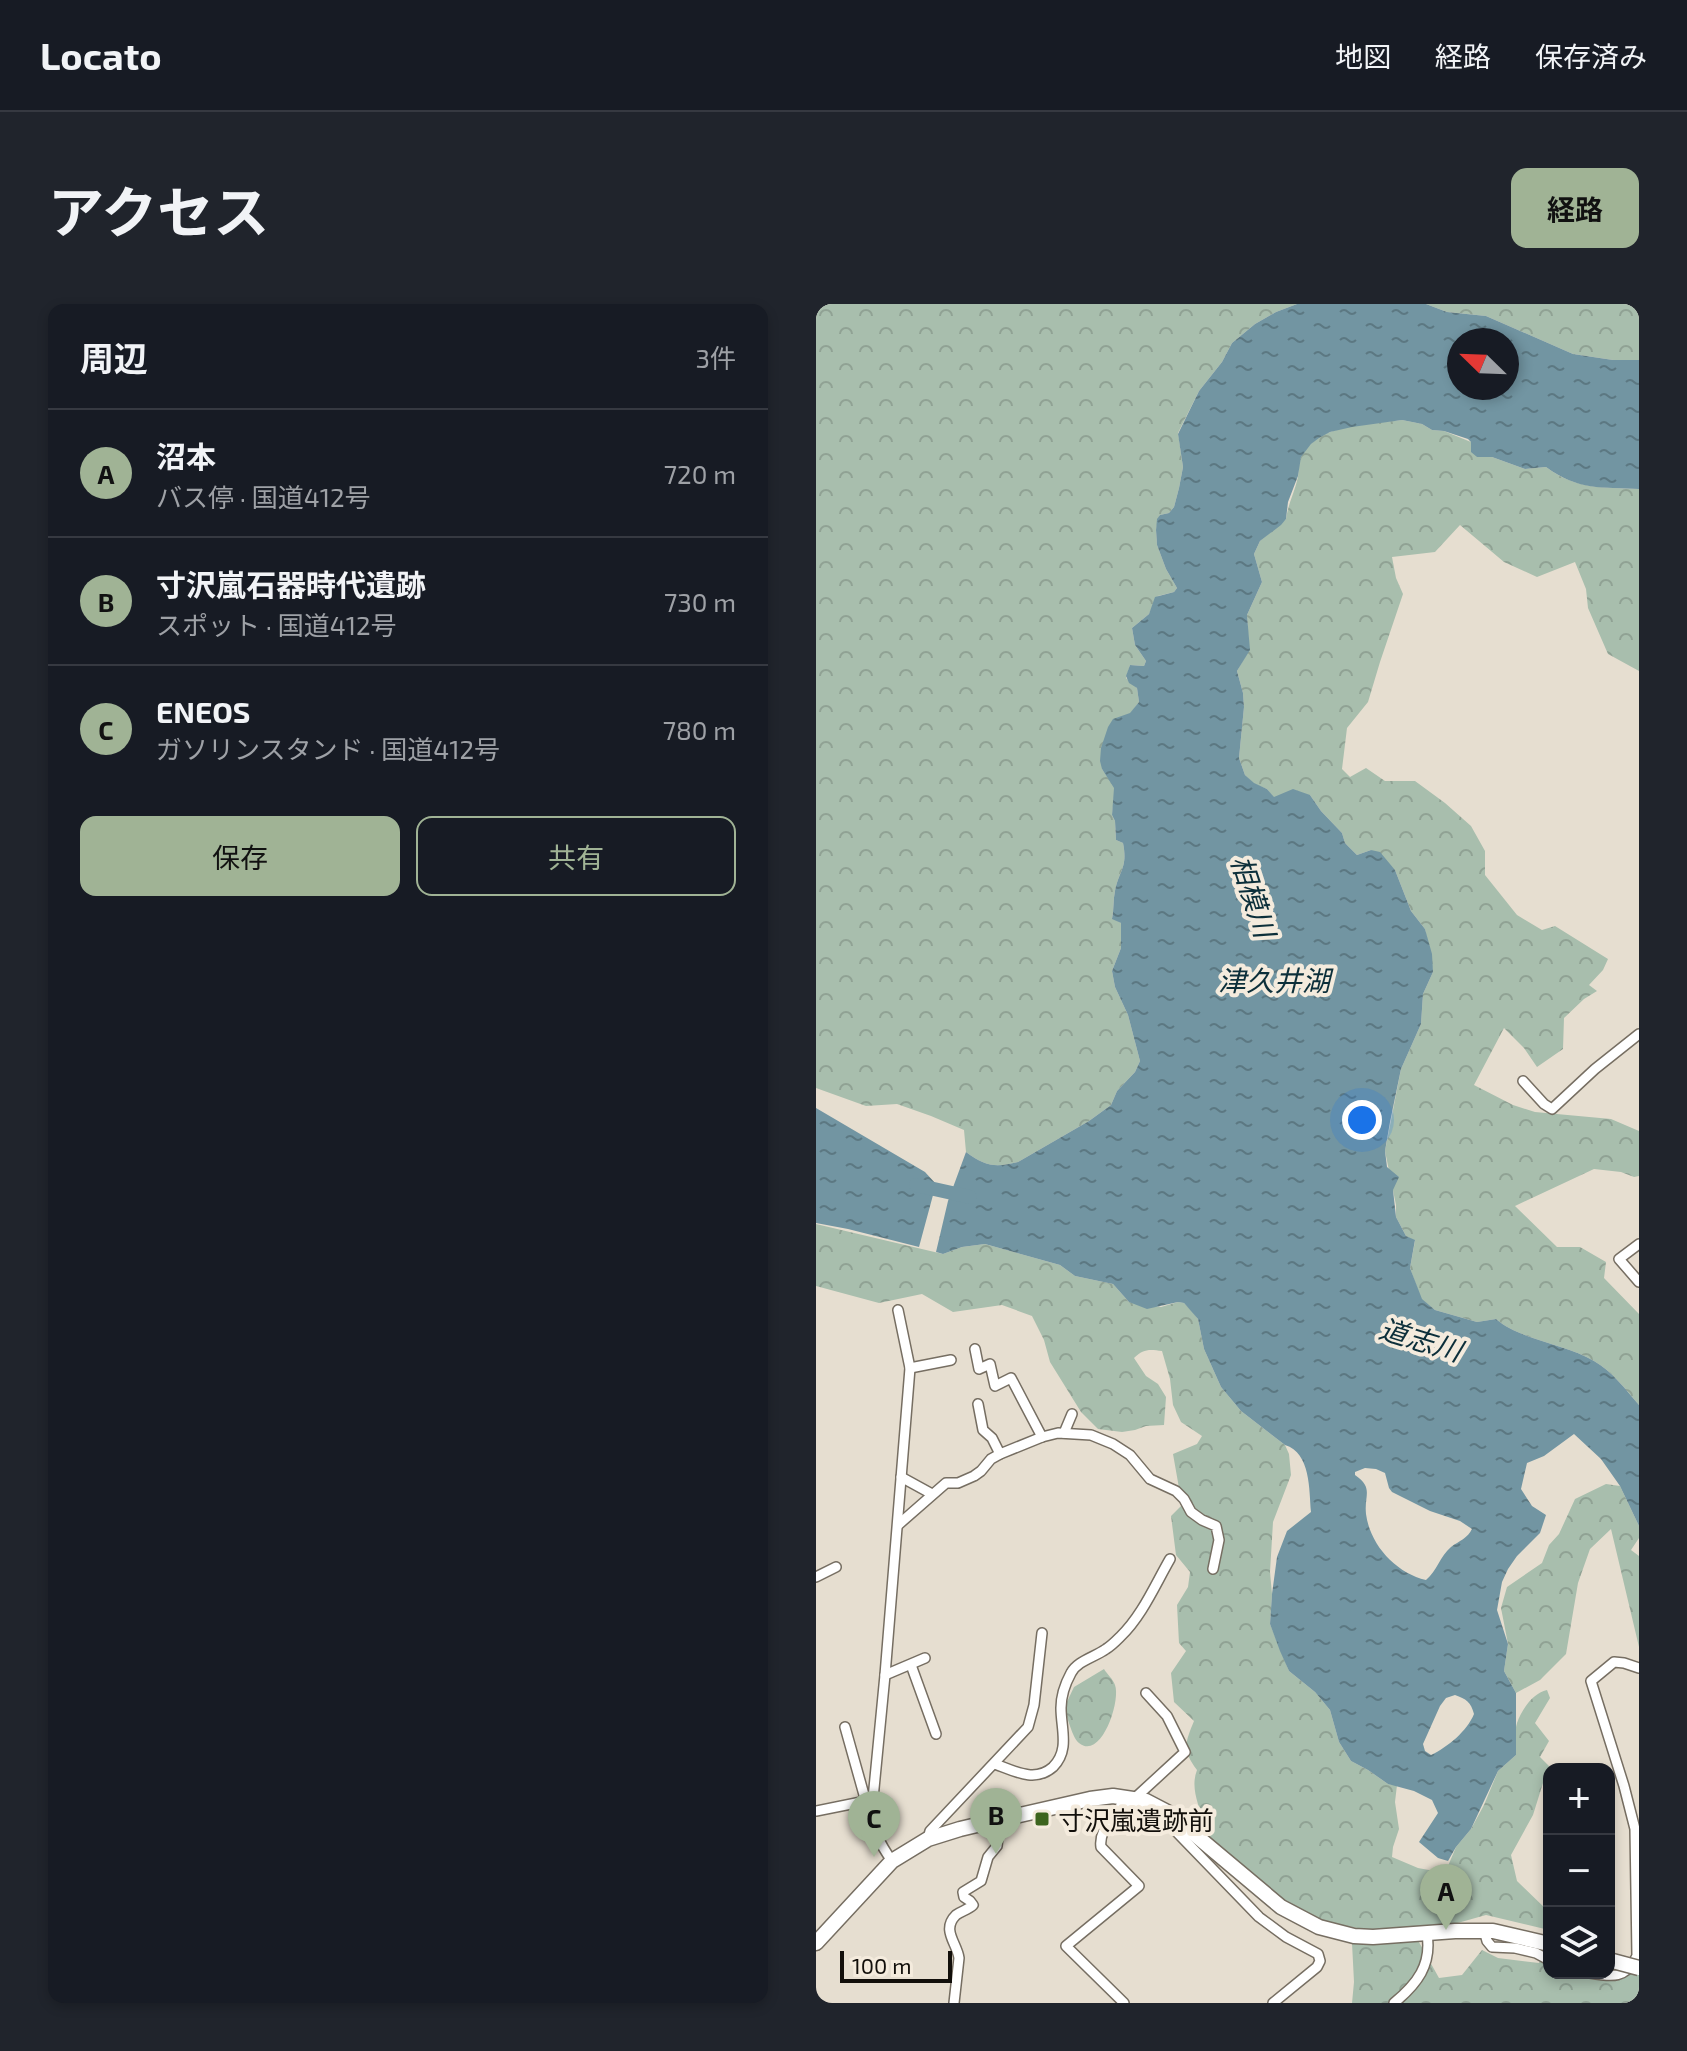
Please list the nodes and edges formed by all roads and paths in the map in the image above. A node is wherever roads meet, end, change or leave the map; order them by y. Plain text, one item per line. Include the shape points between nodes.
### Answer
1 (1639, 1034) edge
2 (1523, 1081) dead end
3 (1639, 1244) edge
4 (1639, 1282) edge
5 (898, 1310) dead end
6 (975, 1349) dead end
7 (951, 1360) dead end
8 (910, 1368) junction
9 (978, 1404) dead end
10 (1072, 1414) dead end
11 (1064, 1433) junction
12 (1042, 1437) junction
13 (1000, 1454) junction
14 (901, 1477) junction
15 (932, 1494) junction
16 (898, 1525) junction
17 (1170, 1559) dead end
18 (836, 1567) dead end
19 (1213, 1569) dead end
20 (816, 1577) edge
21 (1042, 1633) dead end
22 (925, 1658) dead end
23 (911, 1665) junction
24 (1639, 1668) edge
25 (885, 1675) junction
26 (1146, 1693) dead end
27 (845, 1727) dead end
28 (936, 1734) dead end
29 (995, 1764) junction
30 (1127, 1800) junction
31 (869, 1801) junction
32 (816, 1811) edge
33 (998, 1820) junction
34 (928, 1839) junction
35 (892, 1861) junction
36 (1484, 1930) junction
37 (1427, 1934) junction
38 (1543, 1942) edge
39 (816, 1943) edge
40 (1543, 1957) edge
41 (1615, 1962) edge
42 (1639, 1968) edge
43 (1615, 1975) edge
44 (954, 2003) edge
45 (1124, 2003) edge
46 (1273, 2003) edge
47 (1394, 2003) edge

1 - 2 street via 1552,1109
3 - 4 street via 1619,1259
5 - 8 street
6 - 12 street via 979,1369 990,1364 995,1386 1011,1378
7 - 8 street
8 - 14 street
9 - 13 street via 983,1430
10 - 11 street
11 - 12 street
11 - 19 street via 1113,1444 1150,1479 1176,1491 1191,1512 1216,1526
12 - 13 street
13 - 15 street via 974,1476 946,1483
14 - 15 street
14 - 16 street
15 - 16 street
16 - 25 street
17 - 29 street via 1123,1634 1071,1674 1062,1694 1064,1743 1055,1765 1034,1776
18 - 20 street
21 - 29 street via 1028,1727
22 - 23 street
23 - 25 street
23 - 28 street
24 - 43 street via 1614,1662 1591,1681 1635,1829 1637,1956 1623,1974
25 - 31 street
26 - 30 street via 1167,1716 1185,1752
27 - 31 street
29 - 34 street
30 - 33 highway via 1090,1799
30 - 37 highway via 1169,1813 1271,1900 1306,1922 1354,1936
30 - 45 street via 1100,1842 1139,1886 1066,1946
30 - 46 street via 1168,1823 1259,1917 1318,1954 1317,1967
31 - 32 street
31 - 35 street via 879,1842
33 - 34 highway
33 - 44 street via 997,1846 981,1881 963,1892 973,1905 956,1915 950,1928 959,1958
34 - 35 highway
35 - 39 highway
36 - 37 highway
36 - 38 highway
36 - 40 street via 1492,1947
37 - 47 street via 1426,1966
41 - 42 highway, bridge

